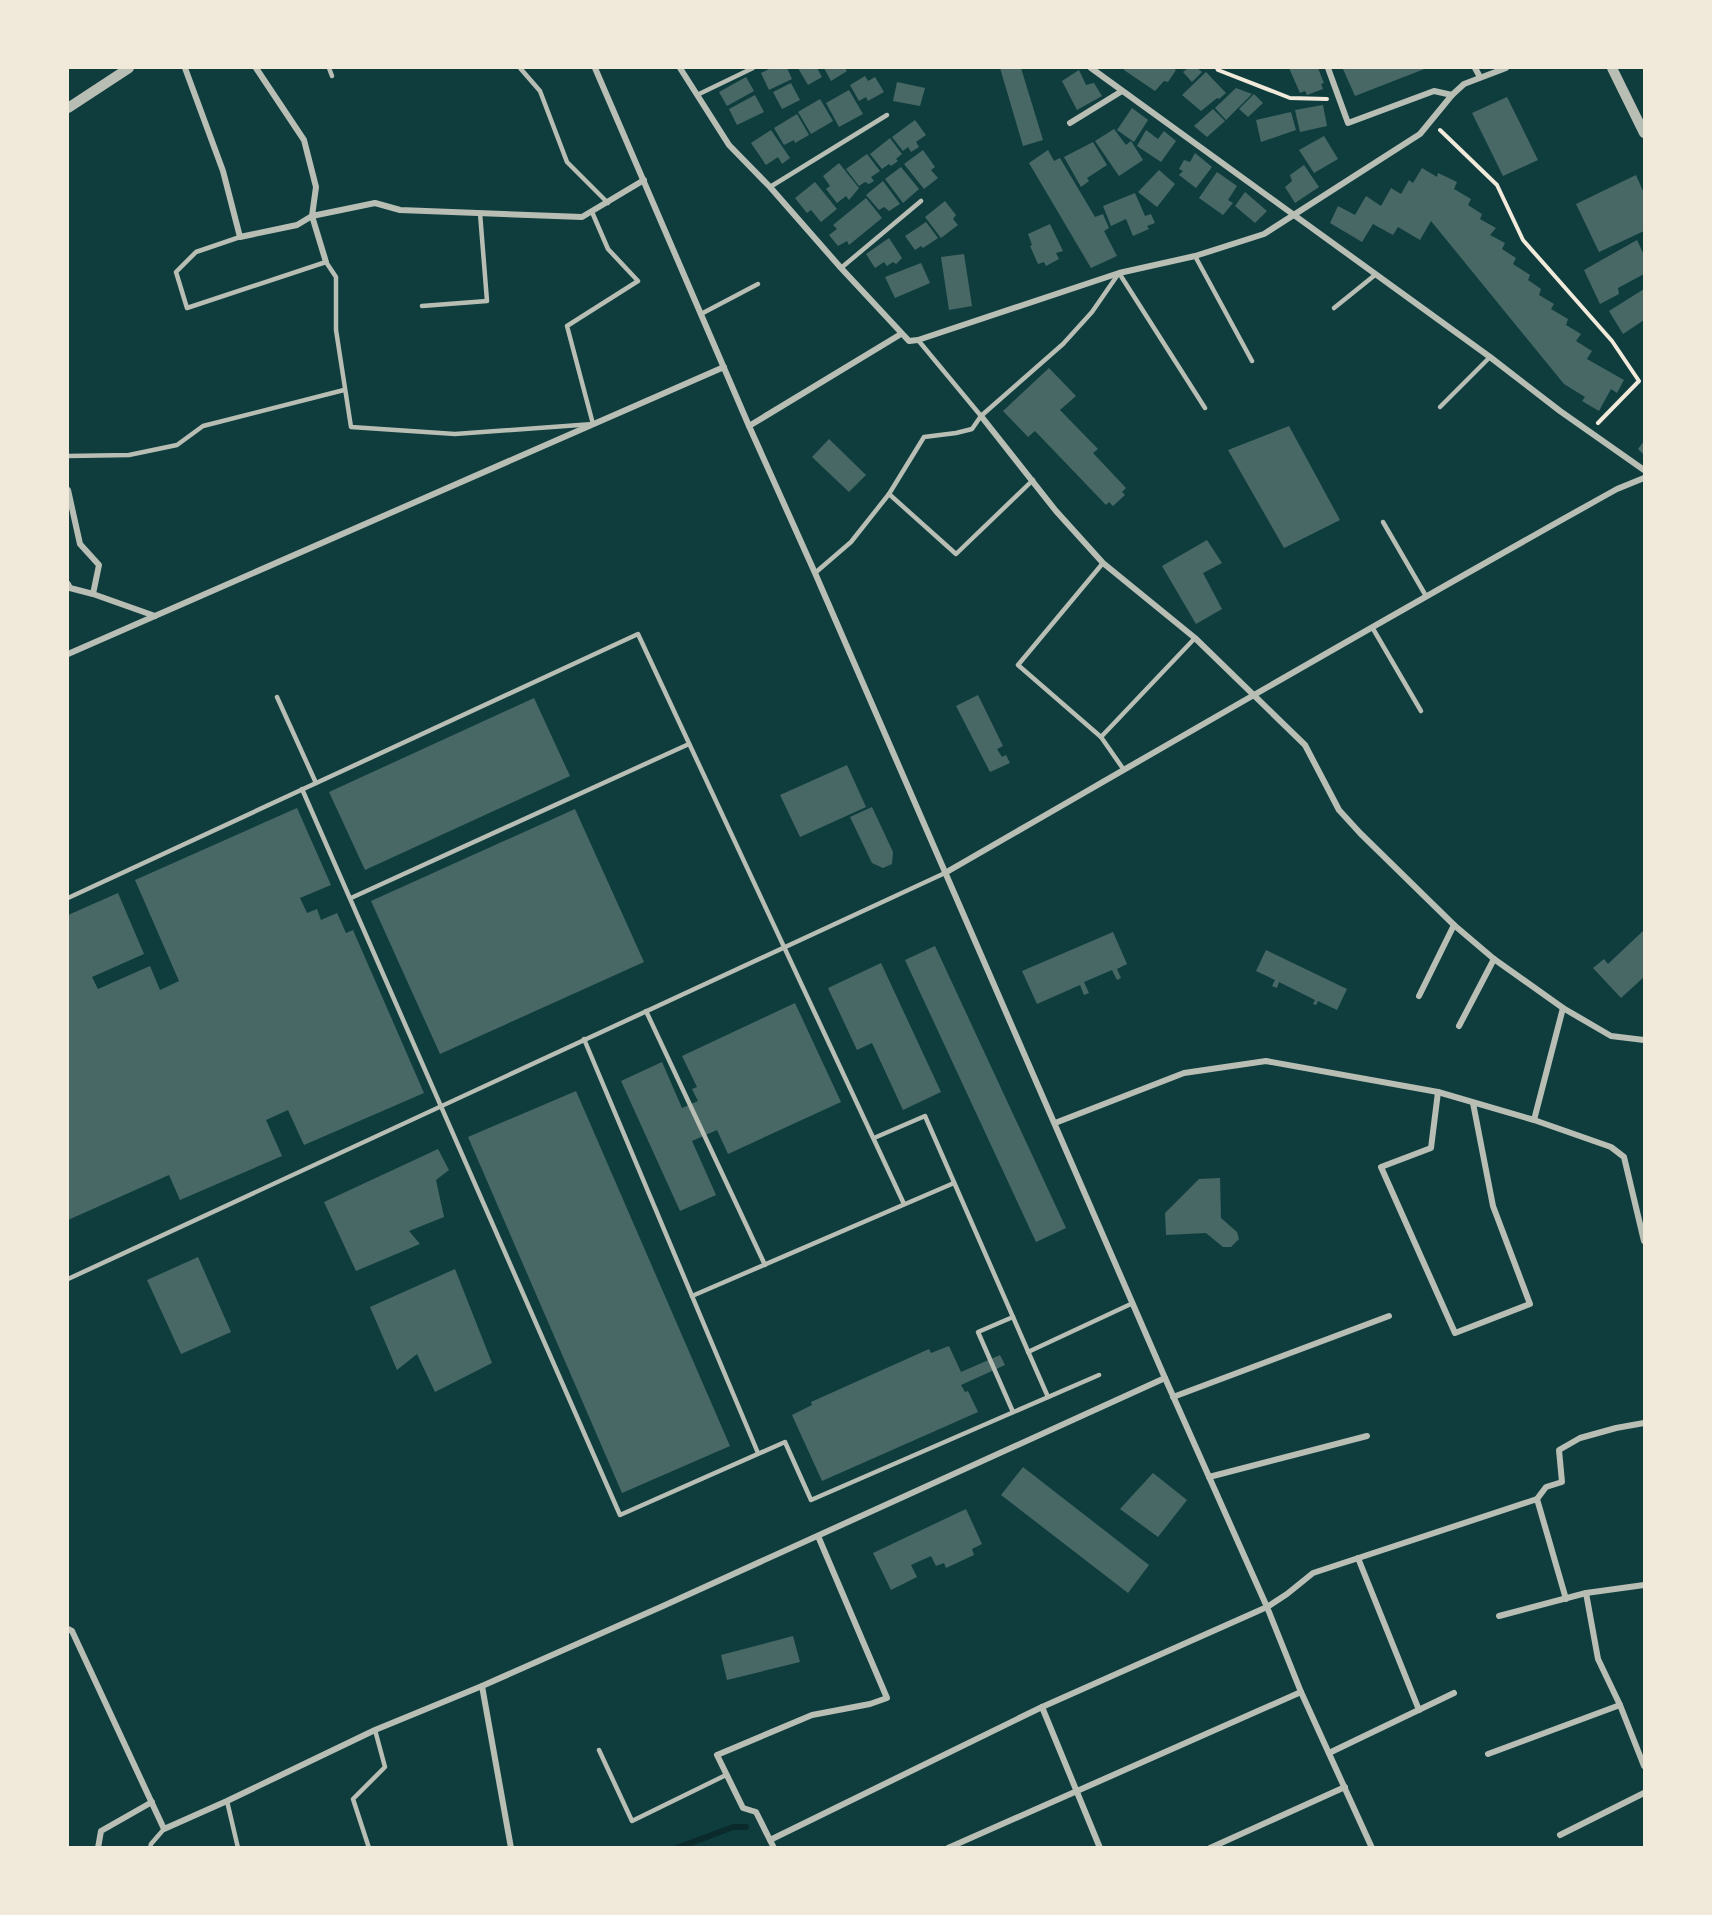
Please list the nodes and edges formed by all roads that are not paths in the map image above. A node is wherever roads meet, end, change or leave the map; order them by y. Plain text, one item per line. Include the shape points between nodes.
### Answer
1 (129, 68) edge
2 (185, 68) edge
3 (256, 68) edge
4 (329, 68) edge
5 (520, 68) edge
6 (596, 68) edge
7 (680, 68) edge
8 (753, 68) edge
9 (1091, 68) edge
10 (1328, 68) edge
11 (1475, 68) edge
12 (1506, 68) edge
13 (1612, 68) edge
14 (332, 76) dead end
15 (1479, 77) junction
16 (1122, 91) junction
17 (697, 95) junction
18 (1452, 95) junction
19 (68, 108) edge
20 (886, 115) dead end
21 (1070, 123) dead end
22 (1644, 133) edge
23 (644, 180) junction
24 (770, 188) junction
25 (921, 201) dead end
26 (608, 203) junction
27 (592, 212) junction
28 (480, 213) junction
29 (1294, 215) junction
30 (312, 216) junction
31 (240, 237) junction
32 (1195, 256) junction
33 (326, 262) junction
34 (841, 268) junction
35 (1119, 273) junction
36 (1375, 275) junction
37 (758, 284) dead end
38 (422, 306) dead end
39 (1334, 309) dead end
40 (701, 314) junction
41 (901, 334) junction
42 (918, 340) junction
43 (1490, 357) junction
44 (1252, 361) dead end
45 (724, 367) junction
46 (344, 390) junction
47 (1440, 407) dead end
48 (1205, 408) dead end
49 (981, 416) junction
50 (593, 424) junction
51 (749, 426) junction
52 (68, 456) edge
53 (1644, 470) edge
54 (1644, 478) edge
55 (1033, 480) junction
56 (68, 490) edge
57 (889, 494) junction
58 (1383, 522) dead end
59 (1103, 563) junction
60 (815, 573) junction
61 (68, 585) edge
62 (93, 594) junction
63 (1426, 596) junction
64 (156, 617) junction
65 (1372, 627) junction
66 (1195, 638) junction
67 (68, 654) edge
68 (1256, 695) junction
69 (277, 697) dead end
70 (1420, 711) dead end
71 (1101, 737) junction
72 (689, 744) junction
73 (1124, 770) junction
74 (316, 783) junction
75 (302, 789) junction
76 (945, 873) junction
77 (68, 898) edge
78 (351, 898) junction
79 (1454, 925) junction
80 (784, 947) junction
81 (1494, 959) junction
82 (1419, 996) dead end
83 (1563, 1008) junction
84 (646, 1011) junction
85 (1459, 1026) dead end
86 (584, 1040) junction
87 (1644, 1040) edge
88 (1438, 1092) junction
89 (1473, 1102) junction
90 (441, 1106) junction
91 (1534, 1120) junction
92 (1055, 1124) junction
93 (874, 1138) junction
94 (954, 1183) junction
95 (904, 1204) junction
96 (1644, 1241) edge
97 (765, 1265) junction
98 (68, 1279) edge
99 (692, 1296) junction
100 (1132, 1303) junction
101 (1389, 1316) dead end
102 (1013, 1317) junction
103 (1028, 1352) junction
104 (1099, 1375) dead end
105 (1165, 1378) junction
106 (1048, 1397) junction
107 (1173, 1397) junction
108 (1013, 1412) junction
109 (1644, 1423) edge
110 (1367, 1436) dead end
111 (758, 1453) junction
112 (1209, 1477) junction
113 (1537, 1499) junction
114 (818, 1536) junction
115 (1358, 1558) junction
116 (1644, 1585) edge
117 (1586, 1593) junction
118 (1566, 1599) junction
119 (1267, 1607) junction
120 (1499, 1616) dead end
121 (68, 1629) edge
122 (482, 1686) junction
123 (1301, 1692) junction
124 (1454, 1693) dead end
125 (1620, 1706) junction
126 (1042, 1707) junction
127 (1419, 1710) junction
128 (375, 1730) junction
129 (599, 1750) dead end
130 (1329, 1754) junction
131 (1488, 1754) dead end
132 (1644, 1766) edge
133 (726, 1775) junction
134 (1345, 1787) junction
135 (1078, 1792) junction
136 (1644, 1793) edge
137 (227, 1801) junction
138 (152, 1802) junction
139 (164, 1829) junction
140 (1560, 1835) dead end
141 (770, 1840) junction
142 (98, 1848) edge
143 (150, 1848) edge
144 (238, 1848) edge
145 (369, 1848) edge
146 (511, 1848) edge
147 (774, 1848) edge
148 (948, 1848) edge
149 (1100, 1848) edge
150 (1210, 1848) edge
151 (1372, 1848) edge

1 - 19 street
2 - 31 street via 222,171
3 - 30 street via 304,140 316,187
4 - 14 lane
5 - 26 lane via 540,91 567,162
6 - 23 street
7 - 17 street
8 - 17 lane
9 - 16 street
10 - 18 street via 1348,123 1434,91
11 - 15 street
12 - 15 street
13 - 22 street
15 - 18 street
16 - 21 street
16 - 29 street
17 - 24 street via 729,145
18 - 29 street via 1420,134
20 - 24 lane
23 - 26 street
23 - 40 street
24 - 34 street
25 - 34 lane
26 - 27 street
27 - 28 street via 582,217
27 - 50 lane via 608,249 638,281 567,326
28 - 30 street via 400,210 375,204
28 - 38 lane via 487,301
29 - 32 street via 1264,234
29 - 36 street
30 - 31 street via 297,225
30 - 33 street
31 - 33 lane via 195,252 176,272 187,308
32 - 35 street
32 - 44 lane
33 - 46 lane via 336,277 336,330
34 - 41 street
35 - 42 street
35 - 48 lane
35 - 49 lane via 1063,344
36 - 39 lane
36 - 43 street
37 - 40 lane
40 - 45 street
41 - 42 street via 909,341
41 - 51 street
42 - 49 lane
43 - 47 lane
43 - 53 street
45 - 50 street
45 - 51 street
46 - 50 lane via 351,427 455,434
46 - 52 lane via 203,426 177,445 129,455
49 - 55 street
49 - 57 lane via 972,429 924,437
50 - 64 street
51 - 60 street
54 - 63 street via 1617,489
55 - 57 lane via 956,555
55 - 59 street
56 - 62 street via 80,544 99,565
57 - 60 lane via 851,542
58 - 63 lane
59 - 66 street
59 - 71 lane via 1018,665
60 - 76 street
61 - 62 street
62 - 64 street
63 - 65 street
64 - 67 street
65 - 68 street
65 - 70 lane
66 - 68 street
66 - 71 lane
68 - 73 street
68 - 79 street via 1305,745 1339,810
69 - 74 lane
71 - 73 lane
72 - 74 lane via 638,634
72 - 78 lane
72 - 80 lane
73 - 76 street
74 - 75 lane
75 - 77 lane
75 - 78 lane
76 - 80 lane
76 - 92 street
78 - 90 lane
79 - 81 street
79 - 82 street
80 - 84 lane
80 - 93 lane
81 - 83 street
81 - 85 street
83 - 87 street via 1611,1036
83 - 91 street
84 - 86 lane
84 - 97 lane
86 - 90 lane
86 - 99 lane
88 - 89 street
88 - 89 street via 1431,1148 1381,1167 1455,1333 1530,1304 1493,1206
88 - 92 street via 1266,1060 1184,1073
89 - 91 street
90 - 98 lane
90 - 111 lane via 620,1515
91 - 96 street via 1611,1147 1624,1157
92 - 100 street
93 - 94 lane via 925,1116
93 - 95 lane
94 - 95 lane
94 - 102 lane
95 - 97 lane
97 - 99 lane
99 - 111 lane
100 - 103 lane
100 - 105 street
101 - 107 street
102 - 103 lane
102 - 108 lane via 978,1332
103 - 106 lane
104 - 106 lane
105 - 107 street
105 - 114 street
106 - 108 lane
107 - 112 street
108 - 111 lane via 811,1500 785,1442
109 - 113 street via 1580,1438 1559,1450 1562,1482 1546,1487
110 - 112 street
112 - 119 street
113 - 115 street
113 - 118 street
114 - 122 street
114 - 133 street via 887,1698 812,1715 717,1755
115 - 119 street via 1313,1573
115 - 127 street
116 - 117 street
117 - 118 street
117 - 125 street via 1598,1659
118 - 120 street
119 - 123 street
119 - 126 street
121 - 138 street
122 - 128 street
122 - 146 street
123 - 130 street
123 - 135 street
124 - 127 street
125 - 131 street
125 - 132 street
126 - 135 street
126 - 141 street
127 - 130 street
128 - 137 street
128 - 145 lane via 385,1767 353,1799
129 - 133 lane via 632,1821
130 - 134 street
133 - 141 street via 743,1808 756,1812
134 - 150 street
134 - 151 street
135 - 148 street
135 - 149 street
136 - 140 street
137 - 139 street
137 - 144 lane
138 - 139 street
138 - 142 street via 101,1831
139 - 143 lane
141 - 147 street

